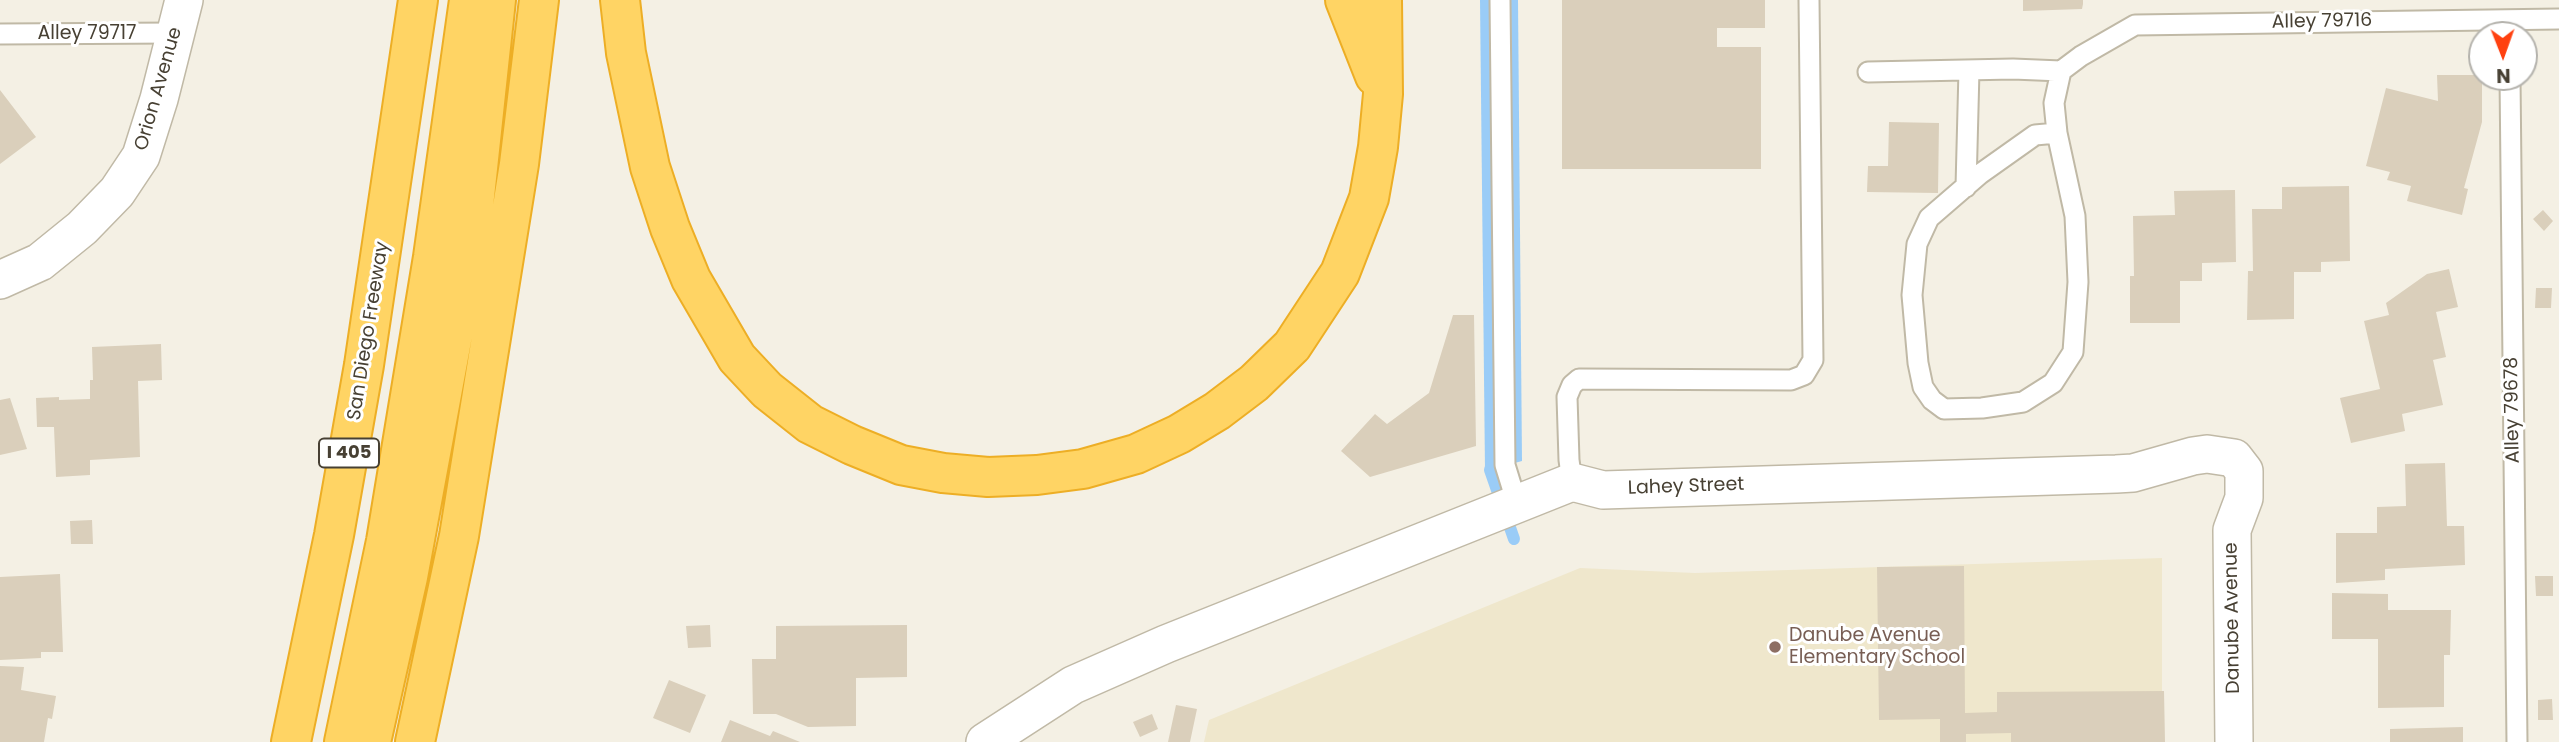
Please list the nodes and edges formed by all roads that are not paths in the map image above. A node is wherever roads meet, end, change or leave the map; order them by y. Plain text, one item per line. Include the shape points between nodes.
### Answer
1 (418, 0) edge
2 (469, 0) edge
3 (496, 0) edge
4 (539, 0) edge
5 (620, 0) edge
6 (1345, 0) edge
7 (1382, 0) edge
8 (1500, 0) edge
9 (1809, 0) edge
10 (179, 16) edge
11 (2559, 19) edge
12 (2538, 22) edge
13 (2468, 27) edge
14 (0, 34) edge
15 (1969, 70) junction
16 (2061, 71) junction
17 (1868, 72) dead end
18 (2510, 91) edge
19 (1382, 94) junction
20 (2057, 133) junction
21 (1966, 187) junction
22 (0, 280) edge
23 (2234, 458) joint
24 (1572, 482) junction
25 (1517, 504) junction
26 (291, 742) edge
27 (344, 742) edge
28 (371, 742) edge
29 (415, 742) edge
30 (985, 742) edge
31 (2234, 742) edge
32 (2516, 742) edge

1 - 26 highway, San Diego Freeway / I 405 via 365,365
2 - 27 highway via 389,527
3 - 28 highway via 470,243 408,577
4 - 29 highway via 519,164 459,536
5 - 19 highway via 650,167 691,279 737,359 810,424 901,465 943,473 1037,475 1083,469 1136,454 1179,434 1254,383 1292,346 1340,273 1369,198
6 - 19 highway
7 - 19 highway
8 - 25 lane via 1505,465
9 - 24 lane via 1813,360 1804,375 1791,380 1579,380 1567,397
10 - 14 lane, Alley 79717
10 - 22 street, Orion Avenue via 141,156 117,192 40,262
11 - 12 lane, Alley 79716
13 - 16 lane, Alley 79716 via 2135,25
15 - 16 lane
15 - 17 lane
15 - 21 lane
16 - 20 lane via 2054,103
18 - 32 lane, Alley 79678
20 - 21 lane via 2035,135
20 - 21 lane via 2074,216 2078,282 2073,352 2053,383 2023,402 1944,409 1923,387 1918,363 1912,295 1917,244 1929,218
23 - 24 street, Lahey Street via 2193,456 2116,474 1603,490
23 - 31 street, Danube Avenue via 2244,471 2245,484 2232,530
24 - 25 street
25 - 30 street via 1073,685

